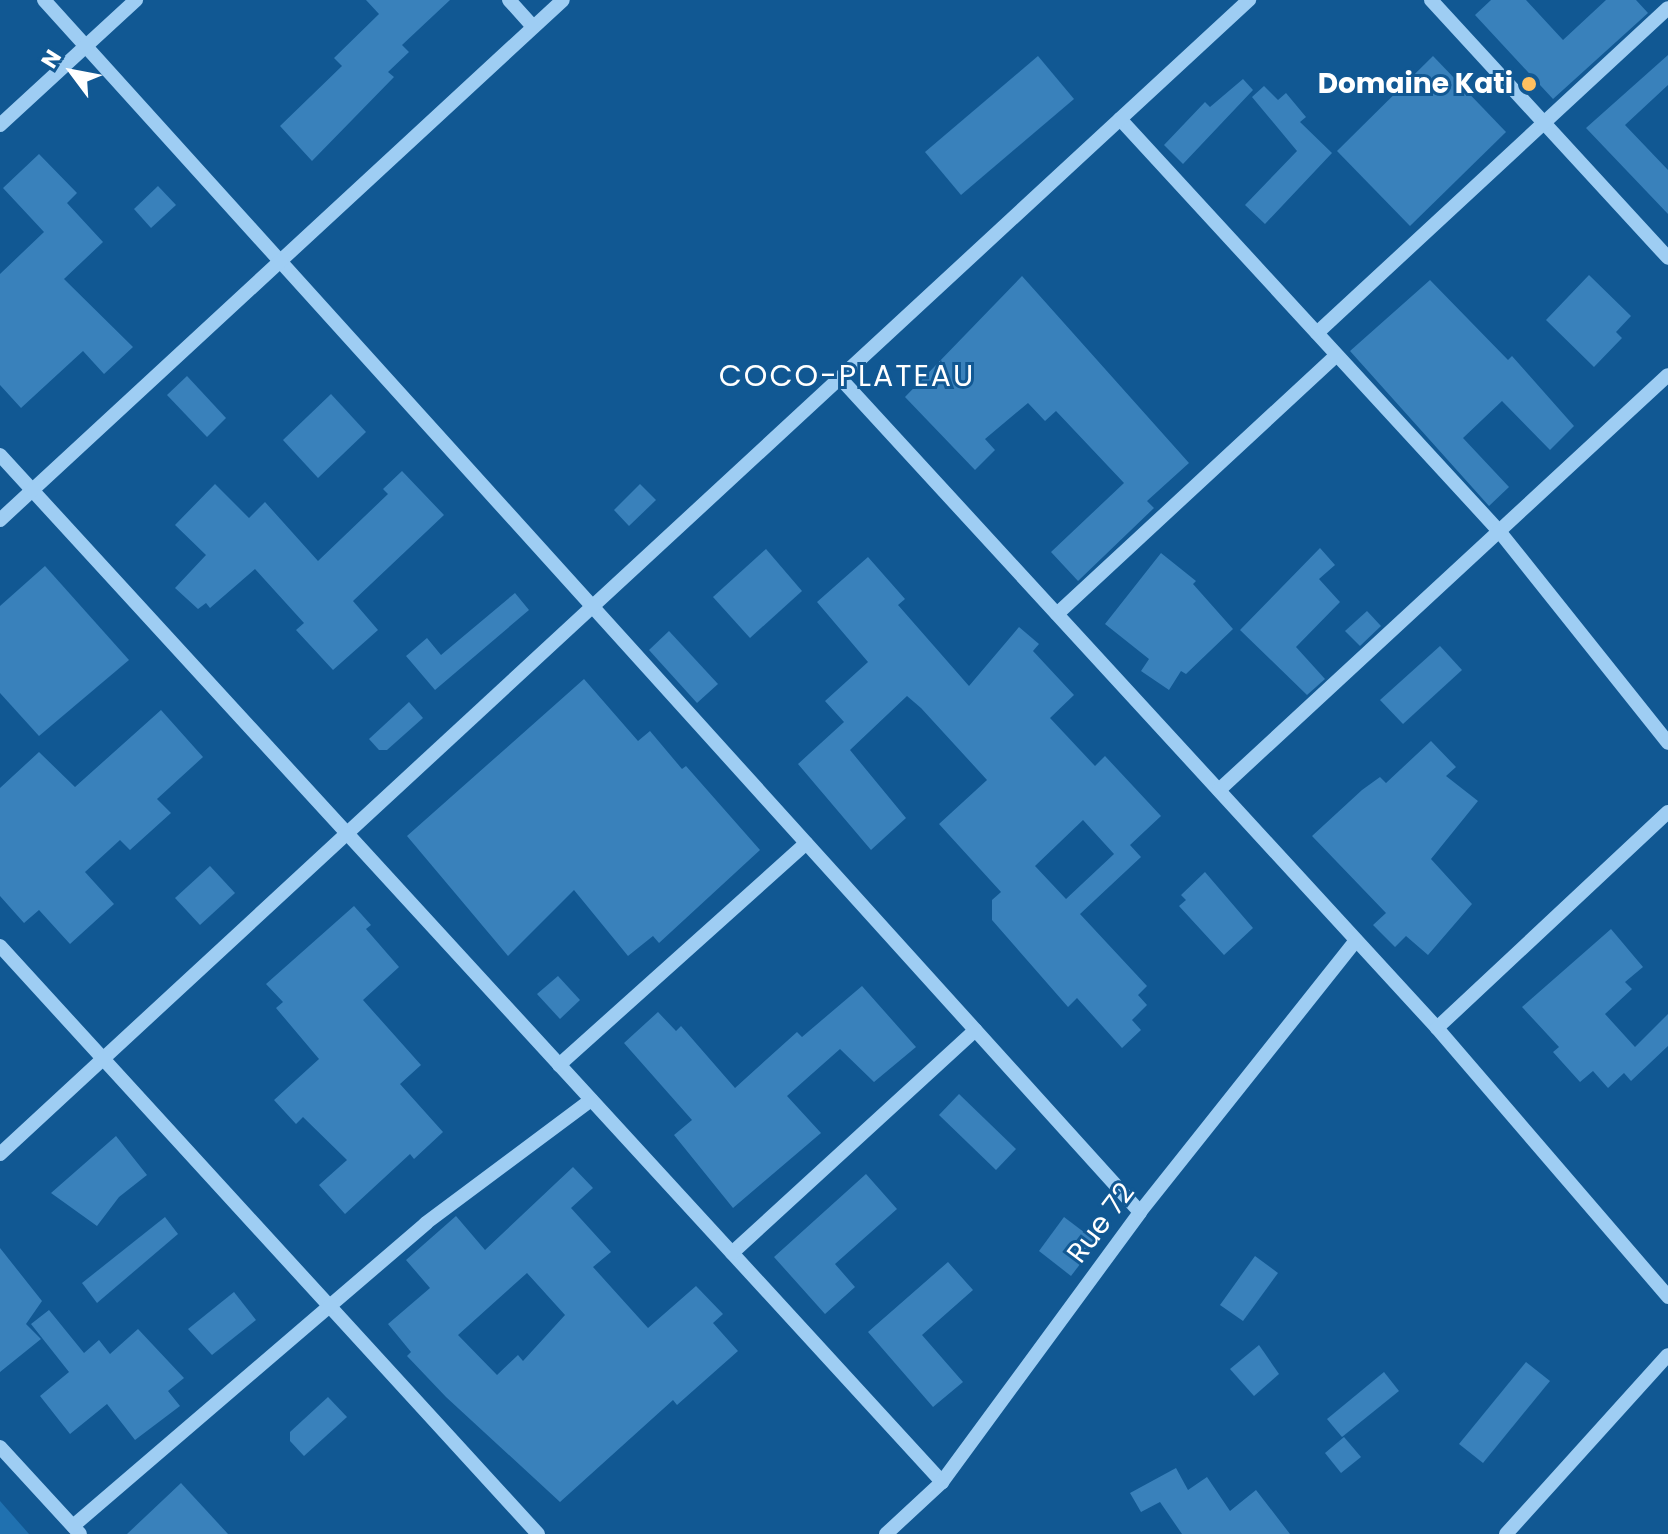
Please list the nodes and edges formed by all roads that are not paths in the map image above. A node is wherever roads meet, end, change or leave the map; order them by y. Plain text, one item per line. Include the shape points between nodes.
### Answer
1 (44, 0) edge
2 (136, 0) edge
3 (509, 0) edge
4 (563, 0) edge
5 (1249, 0) edge
6 (1431, 0) edge
7 (1668, 8) edge
8 (533, 27) junction
9 (86, 46) junction
10 (1120, 119) junction
11 (1544, 123) junction
12 (0, 125) edge
13 (1668, 258) edge
14 (280, 261) junction
15 (1317, 333) junction
16 (1337, 355) junction
17 (1668, 375) edge
18 (840, 378) junction
19 (0, 455) edge
20 (32, 491) junction
21 (0, 520) edge
22 (1499, 531) junction
23 (592, 606) junction
24 (1057, 614) junction
25 (1668, 743) edge
26 (1219, 790) junction
27 (1668, 812) edge
28 (347, 833) junction
29 (806, 843) junction
30 (1356, 940) junction
31 (0, 946) edge
32 (1437, 1028) junction
33 (975, 1030) junction
34 (103, 1059) junction
35 (559, 1065) junction
36 (591, 1100) junction
37 (0, 1154) edge
38 (1140, 1212) junction
39 (732, 1253) junction
40 (1668, 1297) edge
41 (327, 1305) junction
42 (1668, 1355) edge
43 (0, 1447) edge
44 (942, 1482) junction
45 (77, 1530) edge
46 (538, 1534) edge
47 (886, 1534) edge
48 (1506, 1534) edge

1 - 9 street
2 - 9 street
3 - 8 street
4 - 8 street
5 - 10 street
6 - 11 street
7 - 11 street
8 - 14 street
9 - 12 street
9 - 14 street
10 - 15 street
10 - 18 street
11 - 13 street
11 - 15 street
14 - 20 street
14 - 23 street
15 - 16 street
16 - 22 street
16 - 24 street
17 - 22 street
18 - 23 street
18 - 24 street
19 - 20 street
20 - 21 street
20 - 28 street
22 - 25 street
22 - 26 street
23 - 28 street
23 - 29 street
24 - 26 street
26 - 30 street
27 - 32 street
28 - 34 street
28 - 35 street
29 - 33 street
29 - 35 street
30 - 32 street
30 - 38 street, Rue 72
31 - 34 street
32 - 40 street
33 - 38 street
33 - 39 street
34 - 37 street
34 - 41 street
35 - 36 street
36 - 39 street
36 - 41 street
38 - 44 street, Rue 72
39 - 44 street
41 - 45 street
41 - 46 street
42 - 48 street
43 - 45 street
44 - 47 street, Rue 72

